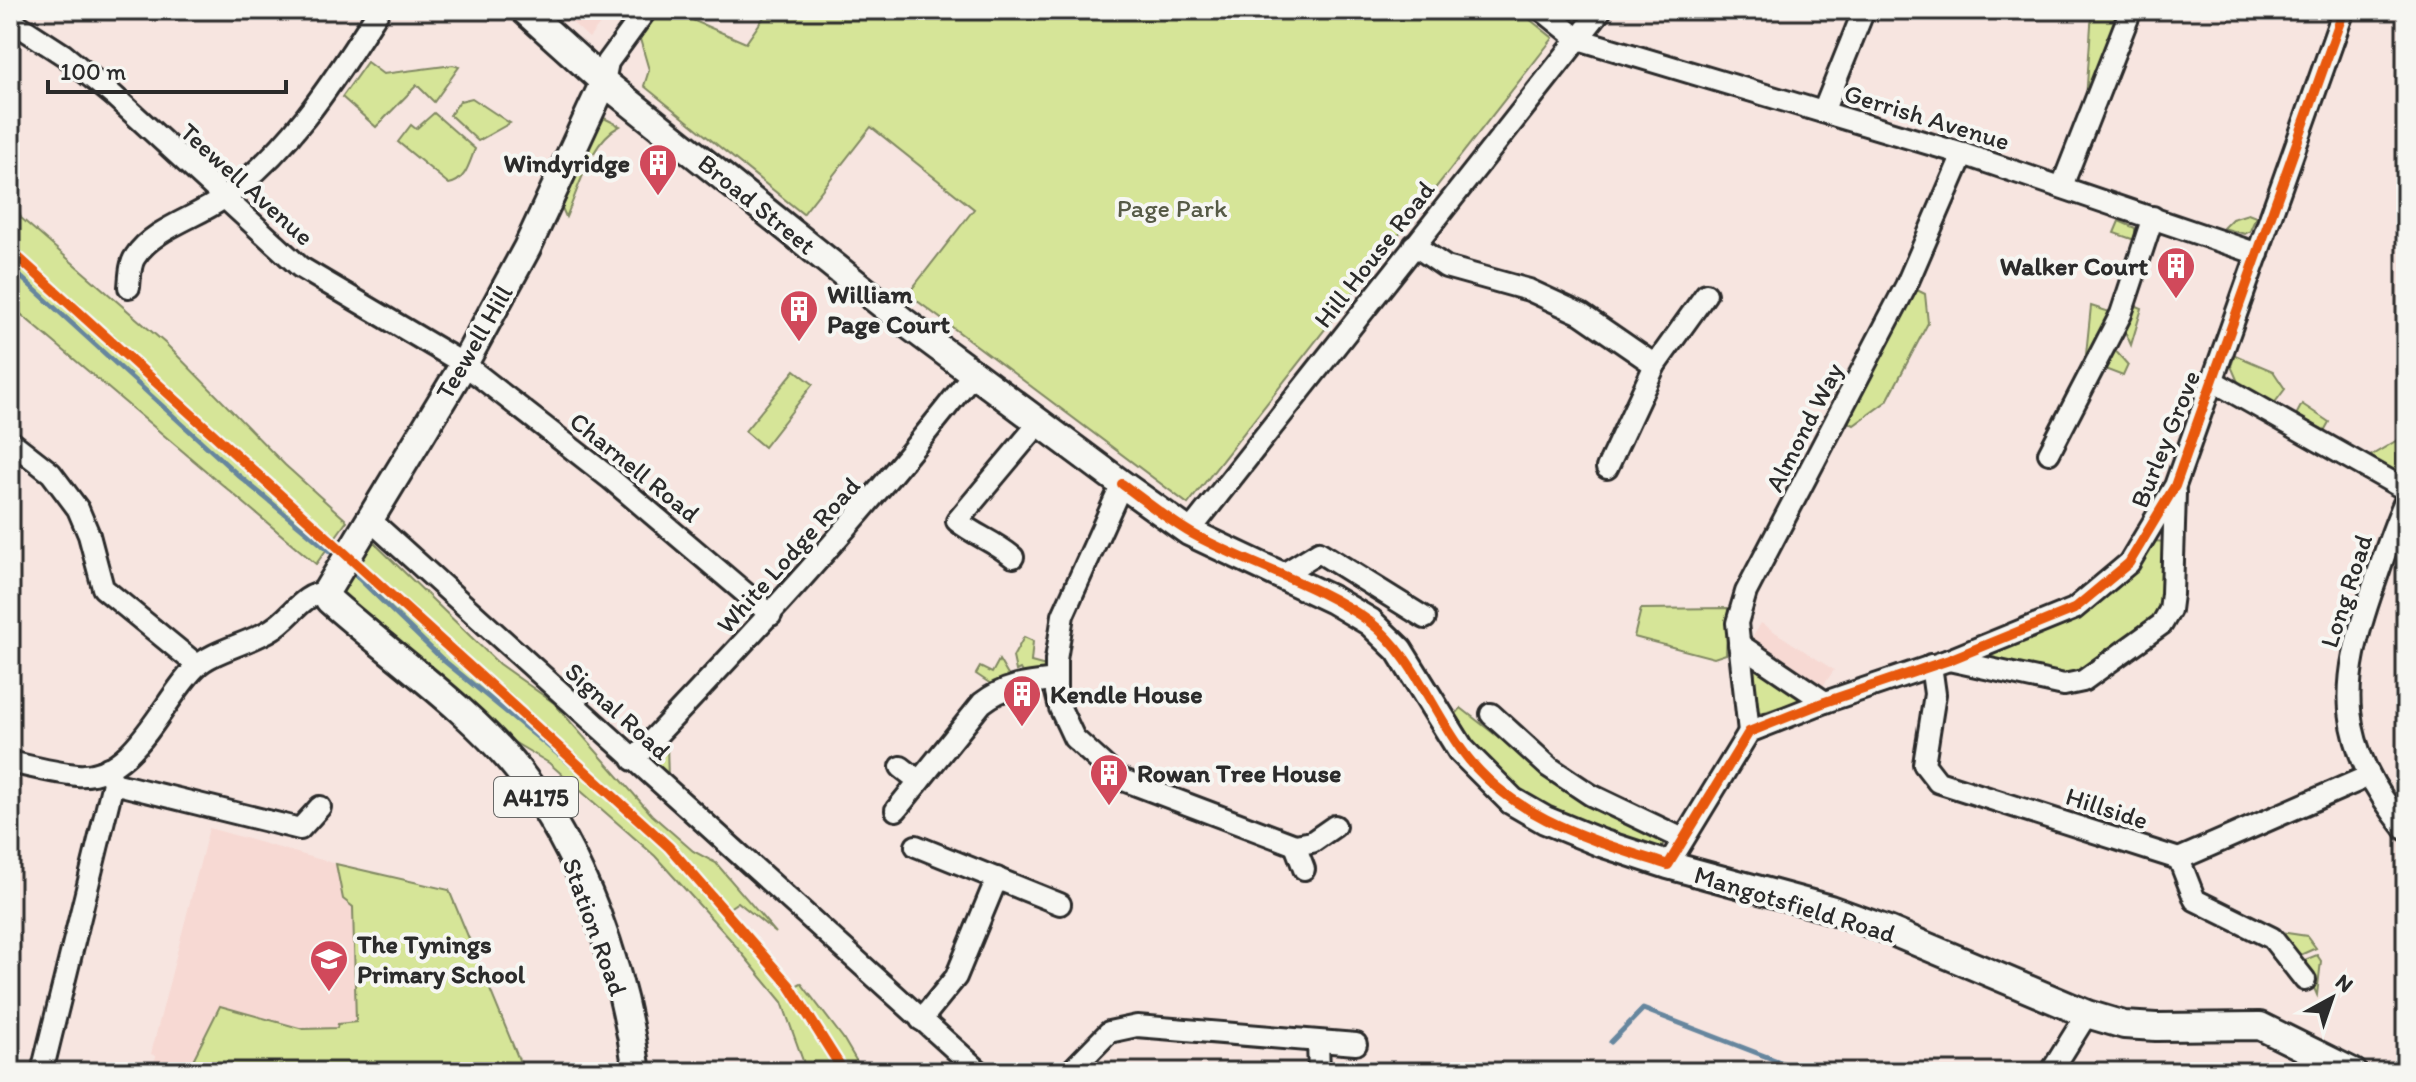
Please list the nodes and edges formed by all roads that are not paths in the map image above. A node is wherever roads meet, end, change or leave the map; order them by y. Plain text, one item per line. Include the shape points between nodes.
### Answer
1 (379, 10) edge
2 (524, 10) edge
3 (646, 10) edge
4 (1542, 10) edge
5 (1601, 10) edge
6 (1864, 10) edge
7 (2131, 10) edge
8 (2344, 10) edge
9 (13, 30) edge
10 (1578, 39) junction
11 (604, 82) junction
12 (1823, 112) junction
13 (1963, 154) junction
14 (2062, 186) junction
15 (222, 199) junction
16 (2153, 217) junction
17 (1414, 245) junction
18 (2258, 254) junction
19 (129, 287) dead end
20 (1706, 294) dead end
21 (464, 364) junction
22 (1655, 365) junction
23 (972, 375) junction
24 (2213, 381) junction
25 (1039, 423) junction
26 (10, 441) edge
27 (2049, 453) dead end
28 (1607, 468) dead end
29 (1122, 484) junction
30 (2175, 486) junction
31 (2406, 490) edge
32 (2406, 499) edge
33 (2402, 522) edge
34 (364, 525) junction
35 (1189, 532) junction
36 (1013, 557) dead end
37 (1280, 576) junction
38 (329, 584) junction
39 (771, 615) junction
40 (1425, 618) dead end
41 (1739, 644) junction
42 (1940, 663) junction
43 (197, 665) junction
44 (1056, 680) junction
45 (1825, 702) junction
46 (1491, 714) dead end
47 (1749, 732) junction
48 (633, 760) junction
49 (10, 762) edge
50 (901, 767) dead end
51 (110, 776) junction
52 (2369, 776) junction
53 (919, 781) junction
54 (320, 807) dead end
55 (896, 810) dead end
56 (1335, 826) dead end
57 (2406, 830) edge
58 (1683, 839) junction
59 (1295, 845) junction
60 (916, 846) dead end
61 (2179, 859) junction
62 (1668, 865) junction
63 (1304, 869) dead end
64 (997, 878) junction
65 (1060, 904) dead end
66 (2305, 980) dead end
67 (2087, 1014) junction
68 (921, 1020) junction
69 (1318, 1042) junction
70 (1356, 1044) dead end
71 (42, 1072) edge
72 (637, 1072) edge
73 (980, 1072) edge
74 (1070, 1072) edge
75 (1319, 1072) edge
76 (2051, 1072) edge
77 (2353, 1072) edge

1 - 15 street via 324,97 278,152
2 - 11 main road, Broad Street
3 - 11 street via 608,62
4 - 10 street
5 - 10 street, Hill House Road
6 - 12 street
7 - 14 street
8 - 18 street, Burley Grove
9 - 15 street, Teewell Avenue via 64,55
10 - 12 street, Gerrish Avenue
10 - 17 street, Hill House Road
11 - 21 main road, Teewell Hill via 527,248
11 - 23 main road, Broad Street
12 - 13 street, Gerrish Avenue
13 - 14 street, Gerrish Avenue
13 - 41 street, Almond Way via 1906,286 1746,592 1737,623
14 - 16 street, Gerrish Avenue
15 - 19 street via 146,244 132,259
15 - 21 street, Teewell Avenue via 300,267
16 - 18 street, Gerrish Avenue
16 - 27 street via 2121,314
17 - 22 street via 1446,267 1529,290 1581,314
17 - 35 street, Hill House Road
18 - 24 street, Burley Grove
20 - 22 street
21 - 34 main road, Teewell Hill
21 - 39 street, Charnell Road via 611,479
22 - 28 street
23 - 25 main road, Broad Street
23 - 39 street, White Lodge Road via 894,475
24 - 30 street, Burley Grove
24 - 31 street
25 - 29 main road, Broad Street
25 - 36 street via 957,521 973,534 988,536
26 - 43 street via 51,473 78,509 109,597
29 - 35 main road, Broad Street
29 - 44 street via 1063,615
30 - 42 street, Burley Grove via 2136,553 2102,588 2074,609
30 - 42 street, Burley Grove via 2172,594 2162,624 2083,681 2064,685
32 - 33 street, Long Road
33 - 52 street, Long Road via 2356,636 2347,681 2353,733
34 - 38 main road, Teewell Hill
34 - 48 street, Signal Road
35 - 37 main road, Mangotsfield Road
37 - 40 street via 1319,552
37 - 62 main road, Mangotsfield Road via 1370,622 1399,650 1461,750 1512,801 1545,820
38 - 43 street via 311,593 273,629
38 - 72 main road, Station Road / A4175 via 329,600 481,731 518,769 554,823 598,923 620,990
39 - 48 street, White Lodge Road
41 - 45 street
41 - 47 street, Almond Way
42 - 45 street, Burley Grove
42 - 61 street, Hillside via 1924,764 1938,782
43 - 51 street
44 - 53 street via 998,690
44 - 59 street via 1060,708 1074,738 1118,778
45 - 47 street, Burley Grove
46 - 58 street, Mangotsfield Road via 1549,767 1591,795
47 - 58 street
48 - 68 street, Signal Road
49 - 51 street via 78,776
50 - 53 street
51 - 54 street via 300,829
51 - 71 street
52 - 57 street, Long Road
52 - 61 street
53 - 55 street
56 - 59 street via 1312,842
58 - 62 street
59 - 63 street
60 - 64 street
61 - 66 street via 2195,900 2272,938
62 - 67 main road, Mangotsfield Road via 1830,909
64 - 65 street
64 - 68 street via 956,977
67 - 76 street
67 - 77 main road, Mangotsfield Road via 2135,1026 2260,1026
68 - 73 street, Signal Road
69 - 70 street
69 - 74 street via 1137,1026 1109,1032
69 - 75 street

